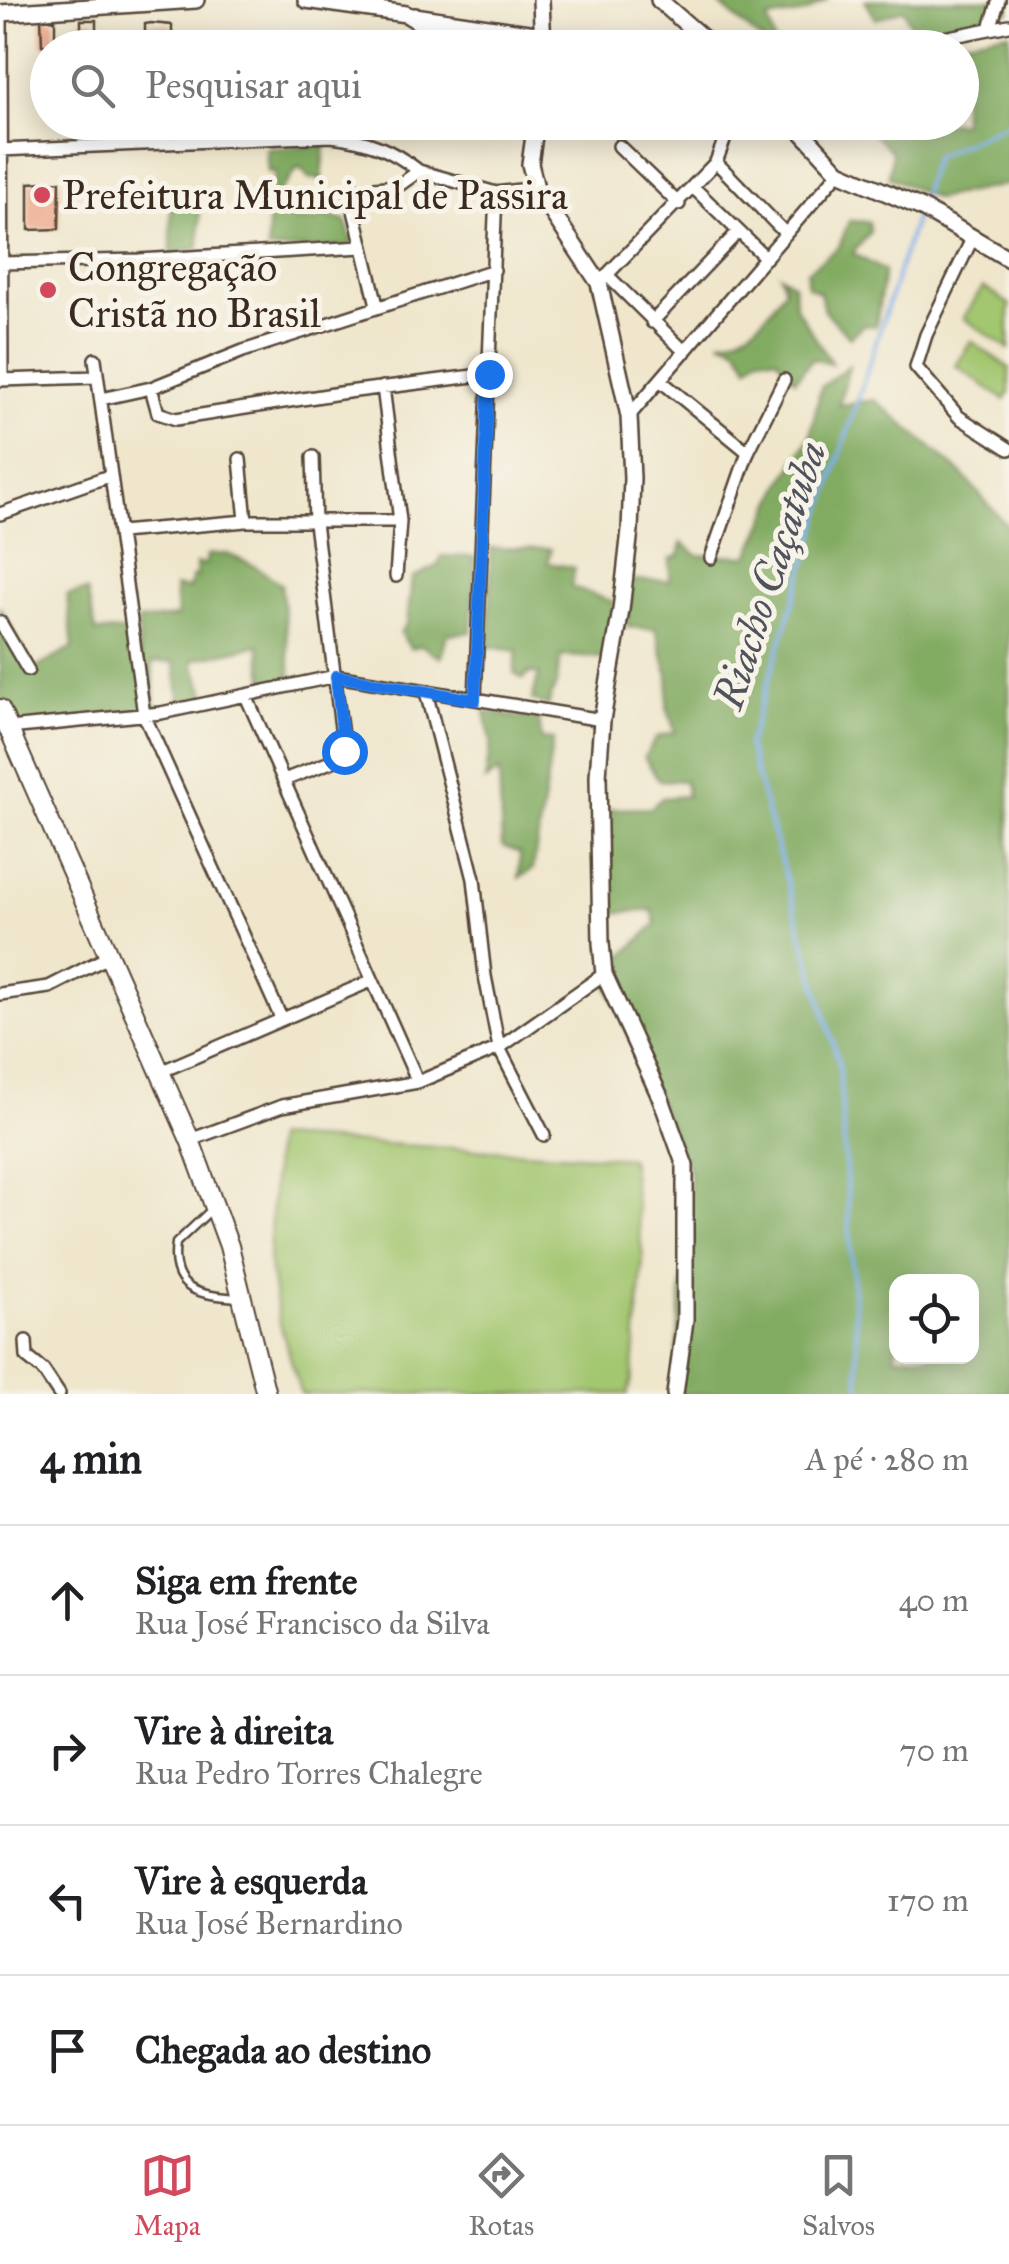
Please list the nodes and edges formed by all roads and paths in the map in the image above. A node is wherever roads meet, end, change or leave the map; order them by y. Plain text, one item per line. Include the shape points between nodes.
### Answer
1 (306, 0) edge
2 (541, 0) edge
3 (659, 0) edge
4 (999, 0) edge
5 (192, 1) edge
6 (1, 13) edge
7 (406, 14) junction
8 (1009, 25) edge
9 (990, 28) junction
10 (432, 30) edge
11 (487, 30) edge
12 (542, 30) edge
13 (693, 30) edge
14 (979, 30) edge
15 (237, 140) edge
16 (354, 140) edge
17 (533, 140) edge
18 (726, 140) edge
19 (810, 140) edge
20 (619, 146) dead end
21 (2, 150) edge
22 (716, 162) junction
23 (420, 171) junction
24 (840, 172) junction
25 (536, 188) junction
26 (694, 188) junction
27 (496, 193) junction
28 (679, 204) junction
29 (738, 232) junction
30 (786, 234) junction
31 (972, 238) junction
32 (362, 247) junction
33 (766, 258) junction
34 (1009, 259) edge
35 (2, 263) edge
36 (494, 270) junction
37 (604, 280) junction
38 (378, 305) junction
39 (652, 322) junction
40 (685, 352) junction
41 (96, 358) dead end
42 (489, 374) junction
43 (97, 377) junction
44 (1, 380) edge
45 (661, 380) junction
46 (784, 380) dead end
47 (383, 387) junction
48 (151, 388) junction
49 (100, 399) junction
50 (629, 416) junction
51 (1009, 449) edge
52 (748, 452) junction
53 (313, 457) dead end
54 (240, 460) dead end
55 (109, 476) junction
56 (0, 514) edge
57 (246, 521) junction
58 (400, 521) junction
59 (316, 523) junction
60 (120, 532) junction
61 (711, 558) dead end
62 (396, 576) dead end
63 (0, 622) edge
64 (28, 670) dead end
65 (336, 676) junction
66 (426, 692) junction
67 (246, 696) junction
68 (475, 700) junction
69 (0, 709) edge
70 (144, 715) junction
71 (602, 720) junction
72 (8, 728) junction
73 (284, 780) junction
74 (108, 957) junction
75 (604, 974) junction
76 (372, 981) junction
77 (0, 994) edge
78 (281, 1018) junction
79 (499, 1048) junction
80 (160, 1072) junction
81 (418, 1082) junction
82 (544, 1135) dead end
83 (190, 1140) junction
84 (214, 1206) junction
85 (244, 1298) junction
86 (26, 1341) dead end
87 (59, 1394) edge
88 (266, 1394) edge
89 (675, 1394) edge

1 - 7 street
2 - 12 street
3 - 13 street
4 - 9 street
5 - 6 street
6 - 21 street
7 - 10 street
7 - 11 street
8 - 9 street
9 - 14 street
15 - 21 street
16 - 23 street via 394,151
17 - 25 street
18 - 22 street
19 - 24 street
20 - 28 street
21 - 35 street
22 - 26 street
22 - 30 street
23 - 27 street
23 - 32 street via 398,186 348,194
24 - 30 street
24 - 31 street
25 - 27 street
25 - 37 street
26 - 28 street
26 - 29 street
27 - 36 street
28 - 37 street
29 - 33 street
29 - 39 street
30 - 33 street
31 - 34 street
31 - 51 street via 916,367 960,417
32 - 35 street
32 - 38 street
33 - 40 street
35 - 44 street
36 - 38 street
36 - 42 street
37 - 39 street
37 - 50 street
38 - 48 street
39 - 40 street
40 - 45 street
41 - 43 street
42 - 47 street
42 - 68 street
43 - 44 street
43 - 49 street
45 - 50 street
45 - 52 street
46 - 52 street
47 - 48 street via 176,419 158,413
47 - 58 street
48 - 49 street
49 - 55 street
50 - 71 street via 630,530
52 - 61 street
53 - 59 street
54 - 57 street
55 - 56 street
55 - 60 street
57 - 59 street
57 - 60 street
58 - 59 street
58 - 62 street
59 - 65 street
60 - 70 street
63 - 64 street
65 - 66 street
65 - 67 street
65 - 73 street via 342,756
66 - 68 street
66 - 79 street via 474,879
67 - 70 street
67 - 73 street
68 - 71 street
69 - 72 main road
70 - 72 street
70 - 78 street
71 - 75 street
72 - 74 main road
73 - 76 street
74 - 77 street via 49,987
74 - 80 main road
75 - 79 street
75 - 89 street via 684,1166 685,1320
76 - 78 street
76 - 81 street
78 - 80 street
79 - 81 street
79 - 82 street
80 - 83 main road
81 - 83 street via 282,1106
83 - 84 main road
84 - 85 main road
84 - 85 lane via 176,1243 182,1281 205,1295
85 - 88 main road
86 - 87 street via 27,1356

